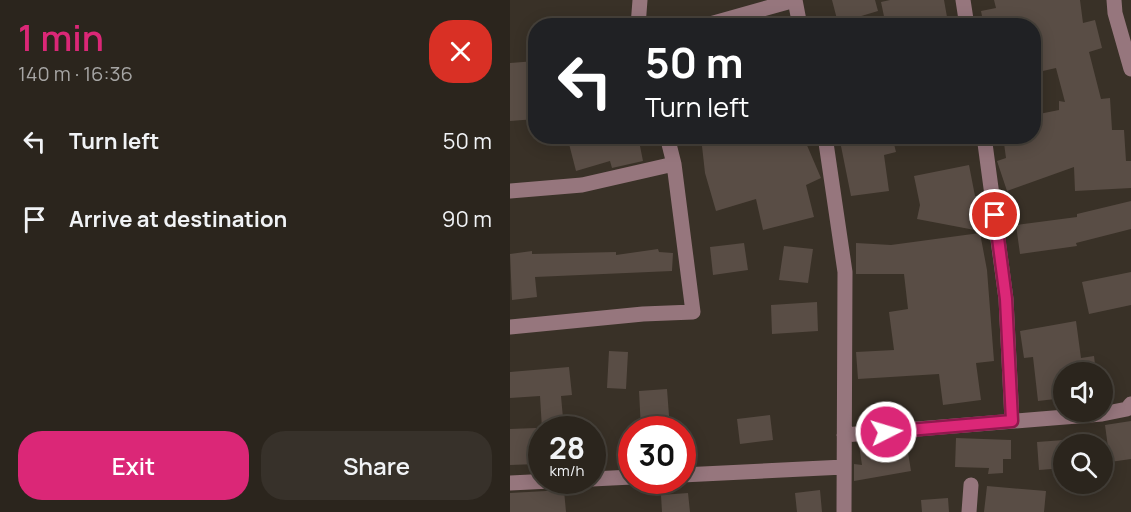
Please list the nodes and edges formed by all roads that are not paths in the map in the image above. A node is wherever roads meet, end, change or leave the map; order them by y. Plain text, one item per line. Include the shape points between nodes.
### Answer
1 (640, 0) edge
2 (963, 0) edge
3 (1114, 0) edge
4 (639, 18) edge
5 (731, 18) edge
6 (798, 18) edge
7 (966, 18) edge
8 (1131, 69) edge
9 (670, 144) edge
10 (826, 144) edge
11 (985, 144) edge
12 (674, 164) junction
13 (510, 191) edge
14 (510, 327) edge
15 (1131, 404) edge
16 (1012, 421) junction
17 (844, 435) junction
18 (844, 467) junction
19 (696, 474) edge
20 (528, 482) edge
21 (510, 483) edge
22 (971, 485) dead end
23 (844, 512) edge
24 (969, 512) edge

1 - 4 street
2 - 7 street
3 - 8 street
5 - 6 street via 795,0
9 - 12 street
10 - 17 street via 845,272
11 - 16 street via 1006,299
12 - 13 street via 582,185
12 - 14 street via 693,312
15 - 16 street via 1127,409 1102,414
16 - 17 street
17 - 18 street
18 - 19 street
18 - 23 street
20 - 21 street
22 - 24 street

